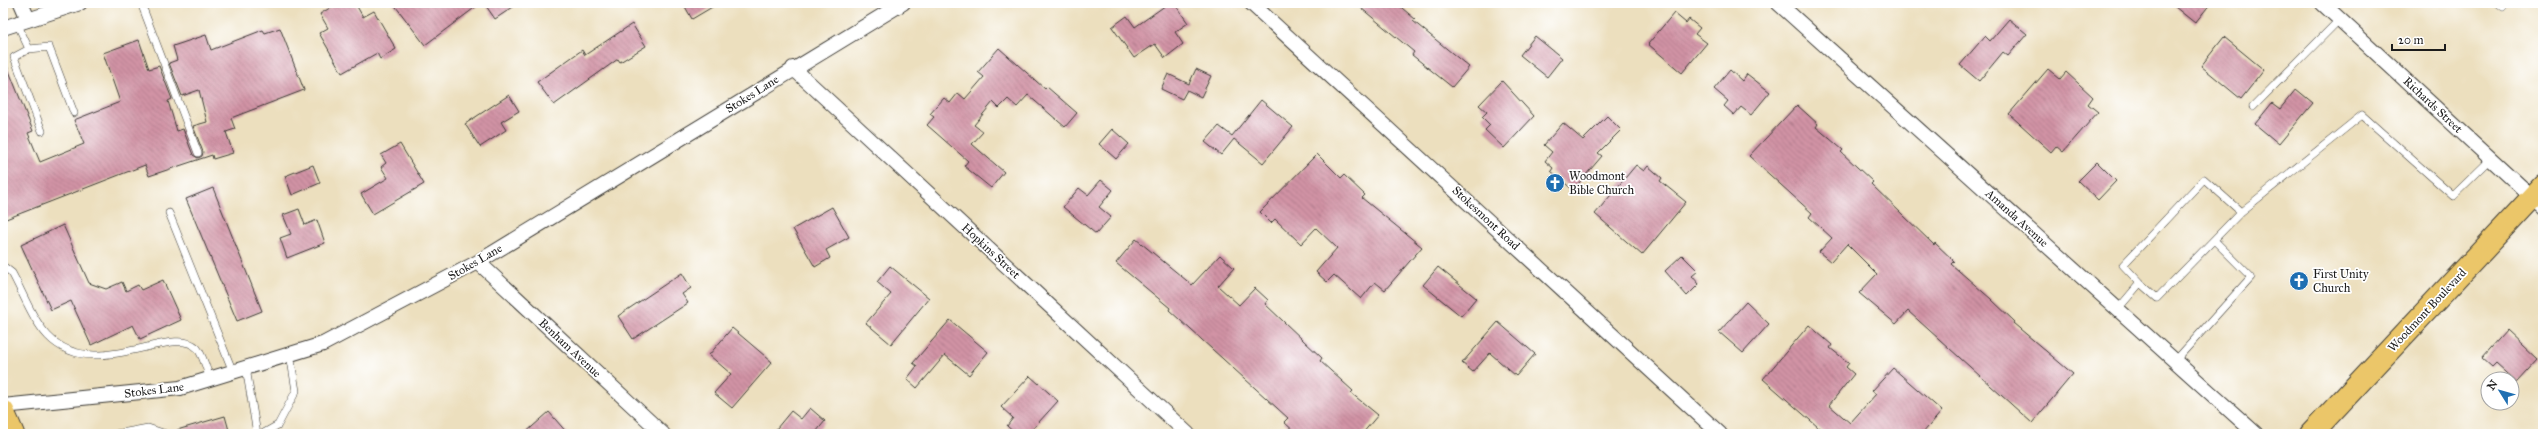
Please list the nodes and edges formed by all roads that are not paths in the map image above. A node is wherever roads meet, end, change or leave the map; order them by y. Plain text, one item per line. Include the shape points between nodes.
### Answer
1 (21, 3) edge
2 (80, 3) edge
3 (141, 3) edge
4 (902, 3) edge
5 (1251, 3) edge
6 (1778, 3) edge
7 (2322, 3) edge
8 (2498, 3) edge
9 (2507, 3) edge
10 (2340, 19) junction
11 (22, 21) junction
12 (3, 28) edge
13 (29, 49) junction
14 (793, 68) junction
15 (2252, 107) dead end
16 (74, 113) dead end
17 (42, 131) dead end
18 (198, 152) dead end
19 (2491, 159) junction
20 (2540, 197) edge
21 (2241, 212) junction
22 (169, 213) dead end
23 (2214, 240) junction
24 (478, 262) junction
25 (3, 266) edge
26 (2140, 283) junction
27 (2118, 309) junction
28 (290, 354) junction
29 (2175, 361) junction
30 (240, 370) junction
31 (210, 379) junction
32 (3, 406) edge
33 (3, 410) edge
34 (13, 434) edge
35 (116, 434) edge
36 (166, 434) edge
37 (257, 434) edge
38 (262, 434) edge
39 (663, 434) edge
40 (1188, 434) edge
41 (1720, 434) edge
42 (2256, 434) edge
43 (2310, 434) edge

1 - 11 street
2 - 11 street
3 - 18 lane
4 - 14 street, Stokes Lane
5 - 41 street, Stokesmont Road
6 - 27 street, Amanda Avenue
7 - 10 street, Richards Street
8 - 9 lane via 2503,7
10 - 15 lane
10 - 19 street, Richards Street
11 - 12 street
11 - 13 lane
13 - 16 lane via 49,47
13 - 17 lane via 14,57
14 - 24 street, Stokes Lane
14 - 40 street, Hopkins Street
19 - 20 street, Richards Street
19 - 21 lane via 2453,196 2362,115
20 - 43 main road, Woodmont Boulevard
21 - 23 lane
21 - 26 lane via 2204,179 2123,266
22 - 30 lane
23 - 26 lane via 2157,298
23 - 29 lane via 2251,277
24 - 28 street, Stokes Lane via 323,344
24 - 39 street, Benham Avenue
25 - 31 lane via 12,273 49,336 70,351 89,356 142,349 178,340 198,349
26 - 27 lane
27 - 29 street, Amanda Avenue
28 - 30 street, Stokes Lane
28 - 38 lane via 296,392 278,425
29 - 42 street, Amanda Avenue
30 - 31 street, Stokes Lane
30 - 37 lane
31 - 32 street, Stokes Lane via 180,388
33 - 34 main road
35 - 36 lane via 148,428

